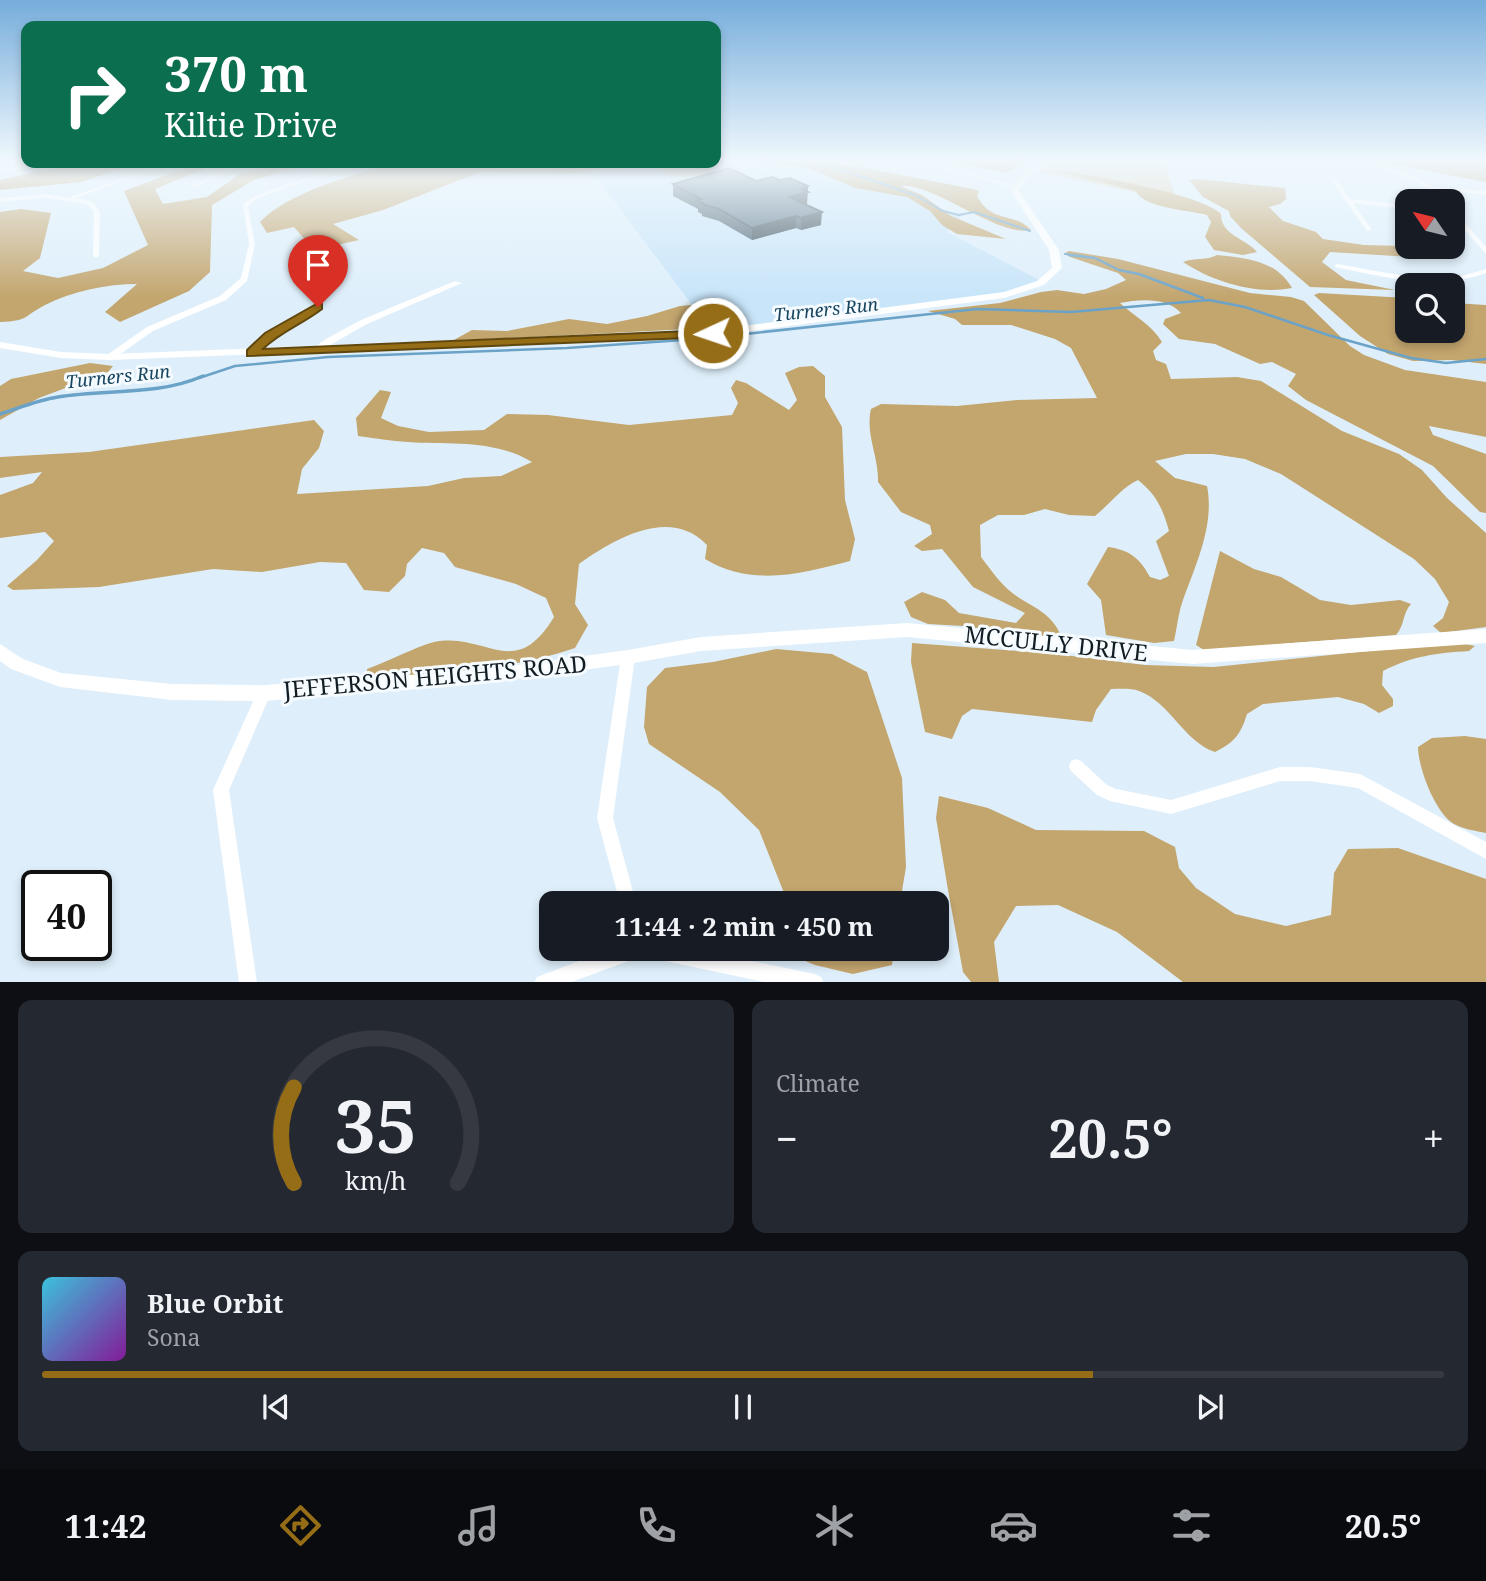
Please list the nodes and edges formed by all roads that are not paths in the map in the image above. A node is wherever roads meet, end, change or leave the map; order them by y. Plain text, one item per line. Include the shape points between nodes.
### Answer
1 (92, 206) edge
2 (245, 206) edge
3 (1024, 206) edge
4 (1352, 206) edge
5 (1465, 224) edge
6 (1368, 230) dead end
7 (1475, 234) junction
8 (1486, 236) edge
9 (1486, 251) edge
10 (96, 256) dead end
11 (1337, 266) dead end
12 (1486, 271) edge
13 (340, 273) dead end
14 (458, 283) dead end
15 (0, 345) edge
16 (313, 351) junction
17 (252, 353) junction
18 (110, 357) junction
19 (1486, 636) edge
20 (0, 651) edge
21 (628, 657) junction
22 (264, 693) junction
23 (1076, 766) dead end
24 (1486, 851) edge
25 (625, 891) edge
26 (604, 961) edge
27 (708, 961) edge
28 (248, 982) edge
29 (543, 982) edge
30 (815, 982) edge

1 - 10 street via 97,211
2 - 18 street via 252,244 244,279 223,298 150,330
3 - 16 street via 1050,243 1058,264 1043,282 1014,293 713,333
4 - 6 street
5 - 7 street
7 - 8 street
7 - 9 street
11 - 12 street via 1444,279
13 - 17 street via 313,311 269,336
14 - 16 street
15 - 18 street
16 - 17 street
17 - 18 street
19 - 21 street, MCCULLY DRIVE via 1193,657 907,630 701,644
20 - 22 street, JEFFERSON HEIGHTS ROAD via 17,664 60,680 172,692
21 - 22 street, JEFFERSON HEIGHTS ROAD via 480,677
21 - 25 street via 605,818
22 - 28 street via 221,790
23 - 24 street via 1115,796 1171,807 1280,774 1360,781
26 - 29 street
27 - 30 street

